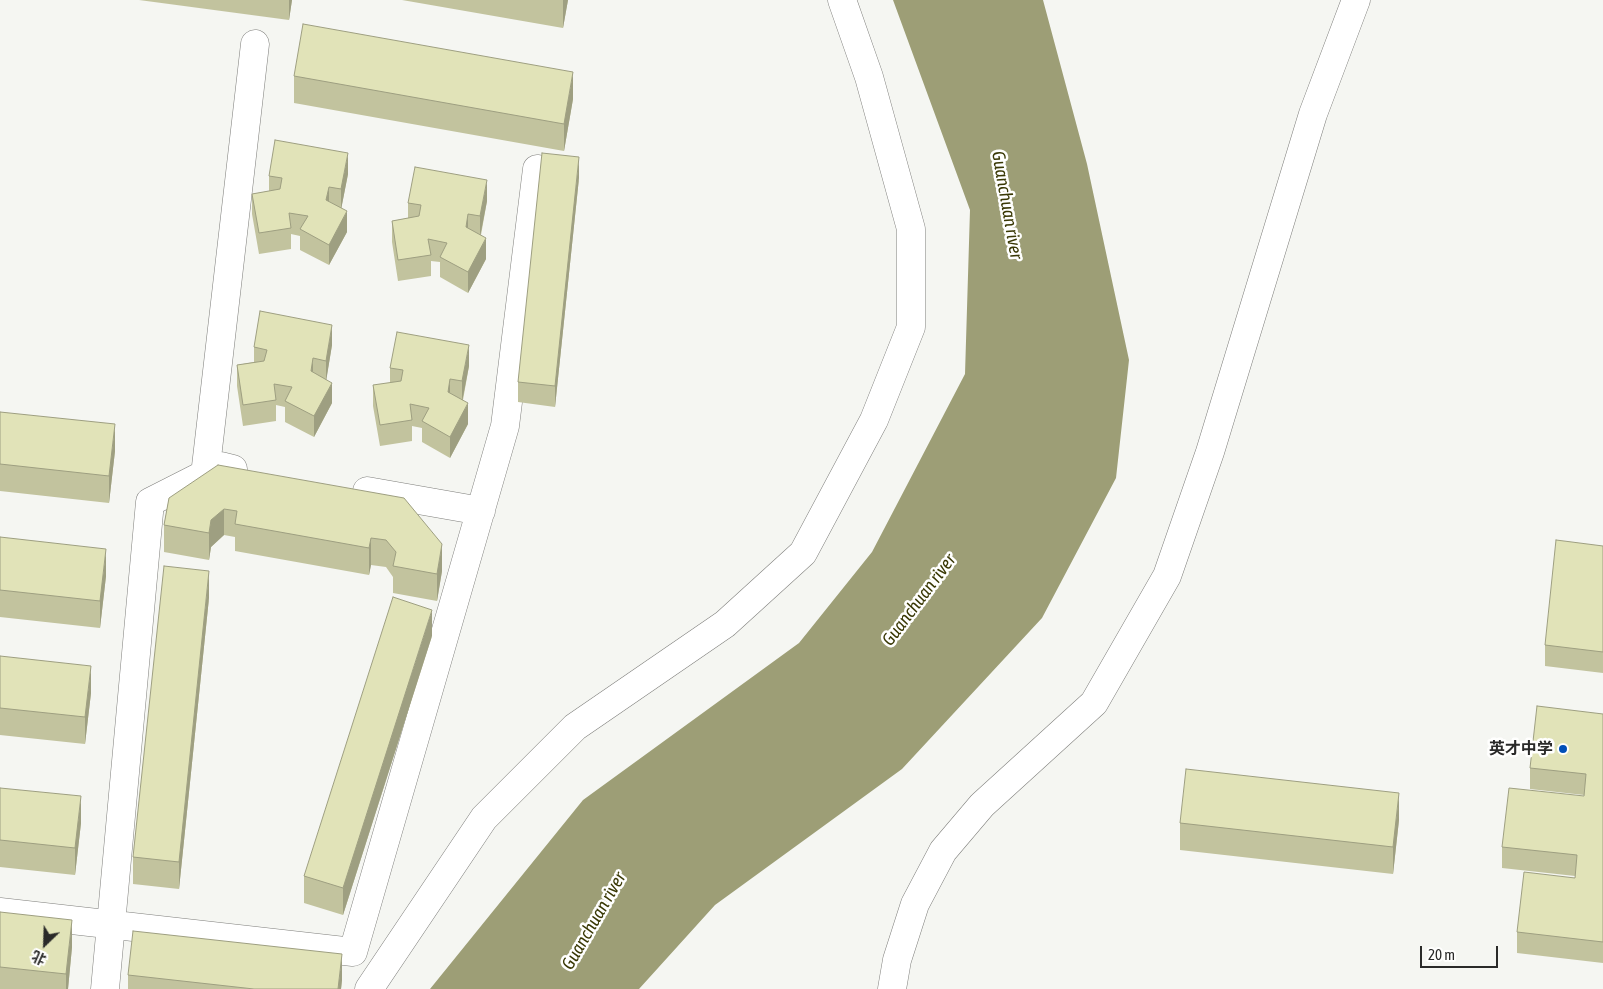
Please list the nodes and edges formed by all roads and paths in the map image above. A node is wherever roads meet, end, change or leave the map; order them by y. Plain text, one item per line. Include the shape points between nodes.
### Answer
1 (842, 0) edge
2 (1356, 0) edge
3 (255, 44) dead end
4 (537, 169) dead end
5 (259, 473) edge
6 (205, 475) junction
7 (346, 488) edge
8 (481, 511) junction
9 (0, 912) edge
10 (109, 924) junction
11 (105, 989) edge
12 (369, 989) edge
13 (892, 989) edge

1 - 12 street via 869,77 911,229 911,327 874,420 803,553 725,624 575,727 484,818
2 - 13 street via 1313,114 1210,452 1167,576 1094,702 982,805 943,851 915,904 897,960
3 - 6 street
4 - 8 street via 505,426
5 - 6 street via 220,466
6 - 10 street via 150,502
7 - 8 street
8 - 10 street via 353,952
9 - 10 street
10 - 11 street

